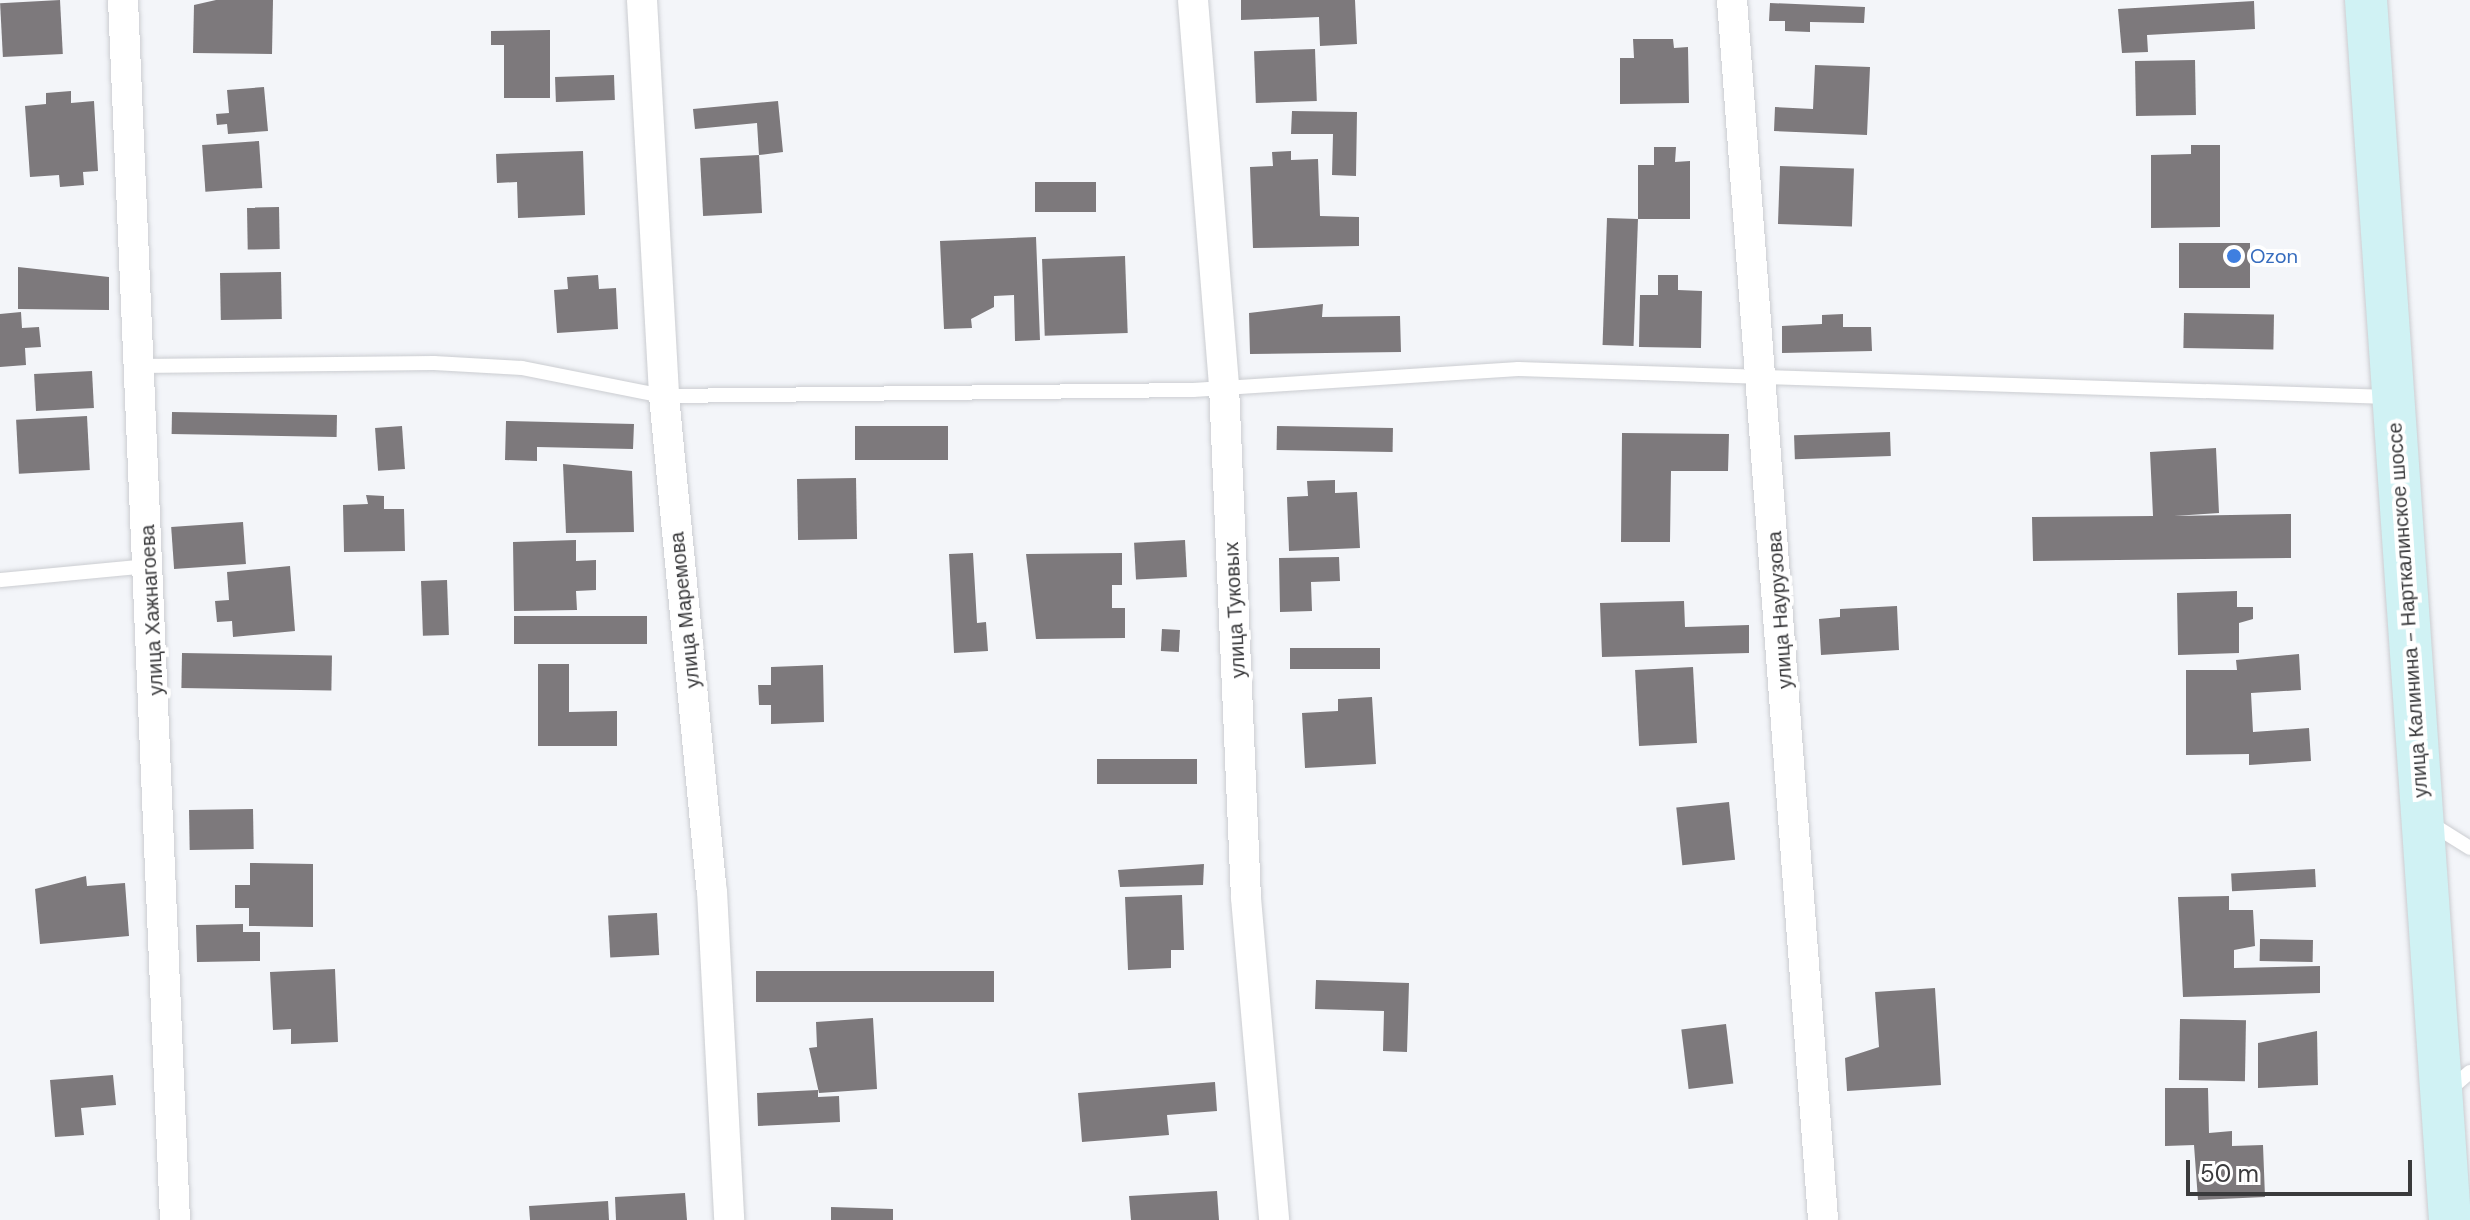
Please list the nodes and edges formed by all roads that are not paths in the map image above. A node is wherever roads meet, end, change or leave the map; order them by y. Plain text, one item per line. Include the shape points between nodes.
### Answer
1 (123, 0) edge
2 (642, 0) edge
3 (1193, 0) edge
4 (1732, 0) edge
5 (2366, 0) edge
6 (139, 366) junction
7 (1764, 373) junction
8 (1224, 386) junction
9 (664, 396) junction
10 (2394, 397) junction
11 (150, 566) junction
12 (0, 580) edge
13 (2421, 817) junction
14 (2470, 848) edge
15 (2456, 1084) edge
16 (175, 1220) edge
17 (729, 1220) edge
18 (1274, 1220) edge
19 (1823, 1220) edge
20 (2450, 1220) edge

1 - 6 street, улица Хажнагоева
2 - 9 street, улица Маремова
3 - 8 street, улица Туковых
4 - 7 street, улица Наурузова
5 - 10 main road, улица Калинина - Нарткалинское шоссе
6 - 9 lane via 434,363 522,368
6 - 11 street, улица Хажнагоева
7 - 8 lane via 1518,369
7 - 10 lane
7 - 19 street, улица Наурузова
8 - 9 lane
8 - 18 street, улица Туковых via 1246,898
9 - 17 street, улица Маремова via 712,891
10 - 13 main road, улица Калинина - Нарткалинское шоссе
11 - 12 lane
11 - 16 street, улица Хажнагоева via 159,975
13 - 14 lane
13 - 15 main road, улица Калинина - Нарткалинское шоссе
15 - 20 main road, улица Калинина - Нарткалинское шоссе

